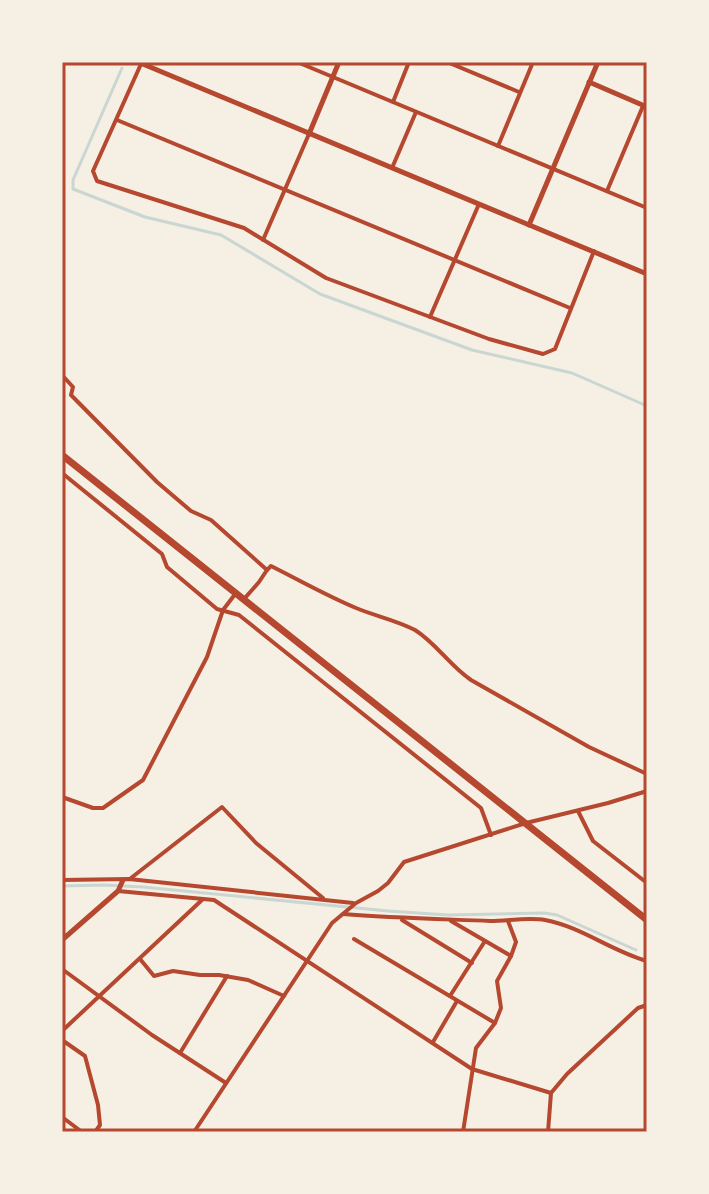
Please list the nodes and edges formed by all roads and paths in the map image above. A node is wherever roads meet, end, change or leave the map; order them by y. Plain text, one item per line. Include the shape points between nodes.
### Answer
1 (297, 62) edge
2 (339, 62) edge
3 (409, 62) edge
4 (447, 62) edge
5 (533, 62) edge
6 (598, 62) edge
7 (141, 63) edge
8 (333, 77) junction
9 (589, 82) junction
10 (520, 92) junction
11 (393, 102) junction
12 (645, 106) edge
13 (416, 112) junction
14 (117, 120) junction
15 (309, 134) junction
16 (498, 146) junction
17 (392, 168) junction
18 (552, 168) junction
19 (286, 190) junction
20 (607, 191) junction
21 (479, 204) junction
22 (647, 208) edge
23 (529, 225) junction
24 (263, 240) junction
25 (594, 251) junction
26 (455, 260) junction
27 (647, 274) edge
28 (570, 308) junction
29 (430, 317) junction
30 (62, 375) edge
31 (62, 455) edge
32 (62, 473) edge
33 (267, 570) junction
34 (236, 593) junction
35 (244, 599) junction
36 (223, 610) junction
37 (647, 774) edge
38 (647, 791) edge
39 (62, 797) edge
40 (578, 811) junction
41 (526, 823) junction
42 (491, 835) junction
43 (62, 880) edge
44 (647, 883) edge
45 (122, 885) junction
46 (203, 899) junction
47 (324, 899) junction
48 (354, 904) junction
49 (345, 912) junction
50 (400, 918) junction
51 (450, 920) junction
52 (647, 920) edge
53 (508, 921) junction
54 (354, 939) dead end
55 (62, 940) edge
56 (485, 941) junction
57 (511, 956) junction
58 (140, 959) junction
59 (307, 961) junction
60 (647, 961) edge
61 (472, 963) junction
62 (62, 969) edge
63 (227, 976) junction
64 (284, 996) junction
65 (450, 996) junction
66 (100, 997) junction
67 (457, 1001) junction
68 (647, 1005) edge
69 (495, 1023) junction
70 (62, 1031) edge
71 (62, 1040) edge
72 (433, 1042) junction
73 (179, 1053) junction
74 (472, 1069) junction
75 (226, 1083) junction
76 (551, 1093) junction
77 (62, 1117) edge
78 (74, 1130) edge
79 (82, 1132) edge
80 (95, 1132) edge
81 (194, 1132) edge
82 (463, 1132) edge
83 (548, 1132) edge

1 - 8 street
2 - 8 street
3 - 11 street
4 - 10 street
5 - 10 street
6 - 9 street
7 - 14 street
7 - 15 street
8 - 11 street
8 - 15 street
9 - 12 street
9 - 18 street
10 - 16 street
11 - 13 street
12 - 20 street
13 - 16 street
13 - 17 street
14 - 19 street
14 - 24 street via 93,171 97,181 244,228
15 - 17 street
15 - 19 street
16 - 18 street
17 - 21 street
18 - 20 street
18 - 23 street
19 - 24 street
19 - 26 street
20 - 22 street
21 - 23 street
21 - 26 street
23 - 25 street
24 - 29 street via 326,278
25 - 27 street
25 - 28 street
26 - 28 street
26 - 29 street
28 - 29 street via 555,349 543,354
30 - 33 street via 73,387 71,395 157,482 191,511 211,520
31 - 34 highway
32 - 36 street
33 - 35 street
33 - 37 street via 271,566 417,631 458,672
34 - 35 highway
34 - 36 street
35 - 41 highway
36 - 39 street via 207,657 143,780 103,808
36 - 42 street via 239,615 481,808
38 - 40 street
40 - 41 street
40 - 44 street via 593,841
41 - 42 street
41 - 52 highway
42 - 48 street via 404,862 388,883
43 - 45 street
45 - 46 street
45 - 47 street
45 - 47 street via 222,807
45 - 55 street
46 - 58 street
46 - 59 street via 214,900
47 - 48 street
48 - 49 street
49 - 50 street
49 - 59 street
50 - 51 street
50 - 61 street
51 - 53 street
51 - 56 street
53 - 57 street via 516,942
53 - 60 street via 541,919 567,925
54 - 65 street
56 - 57 street
56 - 61 street
57 - 69 street via 497,981 501,1008
58 - 63 street via 154,976 173,971
58 - 66 street
59 - 64 street
59 - 72 street
61 - 65 street
62 - 66 street
63 - 64 street
63 - 73 street
64 - 75 street
65 - 67 street
66 - 70 street
66 - 73 street
67 - 69 street
67 - 72 street
68 - 76 street
69 - 74 street via 476,1048
71 - 80 street via 85,1056 98,1105 100,1125
72 - 74 street
73 - 75 street
74 - 76 street
74 - 82 street
75 - 81 street
76 - 83 street
77 - 78 street
78 - 79 street

